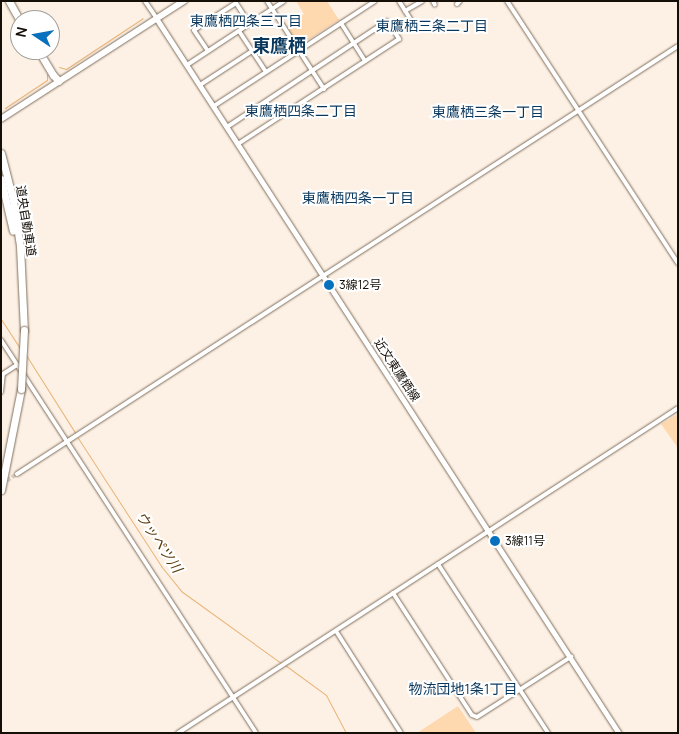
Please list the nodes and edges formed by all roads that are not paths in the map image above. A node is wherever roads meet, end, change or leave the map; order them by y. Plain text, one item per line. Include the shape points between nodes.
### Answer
1 (145, 1) edge
2 (184, 1) edge
3 (267, 1) edge
4 (284, 1) edge
5 (376, 1) edge
6 (399, 1) edge
7 (422, 1) edge
8 (508, 1) edge
9 (272, 9) junction
10 (405, 12) junction
11 (157, 19) junction
12 (411, 20) dead end
13 (341, 23) junction
14 (249, 24) junction
15 (239, 30) junction
16 (354, 43) junction
17 (678, 46) edge
18 (208, 51) junction
19 (252, 51) junction
20 (299, 51) junction
21 (44, 60) edge
22 (48, 60) edge
23 (365, 62) junction
24 (187, 65) junction
25 (312, 71) junction
26 (266, 72) junction
27 (60, 81) junction
28 (200, 85) junction
29 (324, 88) junction
30 (214, 106) junction
31 (578, 110) junction
32 (1, 119) edge
33 (227, 127) junction
34 (238, 144) junction
35 (1, 153) edge
36 (1, 179) edge
37 (678, 264) edge
38 (324, 276) junction
39 (24, 293) junction
40 (1, 340) edge
41 (17, 364) junction
42 (1, 392) edge
43 (678, 408) edge
44 (68, 442) junction
45 (17, 474) tunnel mouth
46 (1, 490) edge
47 (488, 531) junction
48 (438, 564) junction
49 (393, 593) junction
50 (336, 631) junction
51 (570, 657) junction
52 (521, 690) junction
53 (232, 697) junction
54 (178, 733) edge
55 (256, 733) edge
56 (401, 733) edge
57 (548, 733) edge
58 (619, 733) edge

1 - 11 street
2 - 11 main road
3 - 9 street
4 - 9 street
5 - 13 street
6 - 10 street
7 - 10 street
8 - 31 street
9 - 14 street
9 - 20 street
10 - 12 street
11 - 24 street, 近文東鷹栖線
11 - 27 main road
13 - 16 street
13 - 20 street
14 - 15 street
14 - 18 street via 236,3 194,30
15 - 18 street
15 - 19 street
16 - 23 street
16 - 23 street via 387,21 399,39
16 - 25 street
17 - 31 street
18 - 24 street
19 - 26 street
19 - 28 street
20 - 25 street
20 - 26 street
21 - 27 highway
22 - 27 highway
23 - 29 street
24 - 28 street, 近文東鷹栖線
25 - 29 street
25 - 33 street
26 - 30 street
27 - 32 main road
28 - 30 street, 近文東鷹栖線
29 - 34 street
30 - 33 street, 近文東鷹栖線
31 - 37 street
31 - 38 street
33 - 34 street, 近文東鷹栖線
34 - 38 street, 近文東鷹栖線
35 - 39 highway, 道央自動車道 via 13,200
36 - 39 highway, 道央自動車道
38 - 44 street
38 - 47 street, 近文東鷹栖線
39 - 46 highway, 道央自動車道, bridge via 21,389
40 - 41 street
41 - 42 street via 3,374
41 - 44 street
43 - 47 street
44 - 45 street
44 - 53 street
47 - 48 street
47 - 51 street, 近文東鷹栖線
48 - 49 street
48 - 52 street
49 - 50 street
49 - 52 street via 472,715 477,717
50 - 53 street
50 - 56 street
51 - 52 street
51 - 58 street, 近文東鷹栖線
52 - 57 street
53 - 54 street
53 - 55 street

